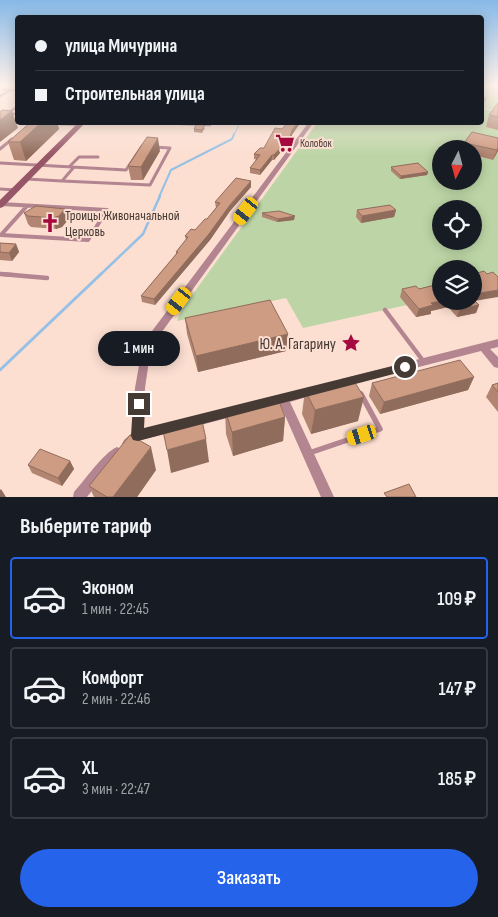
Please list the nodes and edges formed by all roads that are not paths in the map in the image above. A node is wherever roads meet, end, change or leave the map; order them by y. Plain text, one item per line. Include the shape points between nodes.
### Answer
1 (15, 108) edge
2 (0, 113) edge
3 (8, 113) junction
4 (15, 114) edge
5 (0, 121) edge
6 (15, 122) edge
7 (28, 125) edge
8 (80, 125) edge
9 (310, 125) edge
10 (23, 130) edge
11 (15, 136) edge
12 (0, 149) edge
13 (98, 157) dead end
14 (0, 163) edge
15 (40, 166) junction
16 (72, 167) junction
17 (26, 179) junction
18 (62, 181) junction
19 (0, 189) edge
20 (16, 190) junction
21 (0, 205) edge
22 (27, 206) junction
23 (0, 274) edge
24 (47, 278) dead end
25 (385, 310) dead end
26 (498, 343) edge
27 (483, 347) junction
28 (424, 362) junction
29 (498, 364) edge
30 (353, 380) junction
31 (282, 399) junction
32 (138, 436) junction
33 (306, 454) junction
34 (79, 497) edge
35 (328, 497) edge

1 - 3 lane
2 - 3 lane
3 - 4 lane
3 - 5 lane
5 - 6 street
7 - 10 lane
8 - 15 street
9 - 32 street via 146,346
11 - 12 lane
13 - 16 lane via 79,157
14 - 15 lane
15 - 16 lane
15 - 17 street
16 - 18 lane
16 - 18 lane via 126,170 142,146 170,148 150,185
17 - 18 lane
17 - 20 street
19 - 20 lane
20 - 21 street
21 - 22 lane
22 - 22 lane via 1,235 88,240 107,210
23 - 24 lane
25 - 28 lane
26 - 27 street
27 - 28 street
27 - 29 street
28 - 30 street
30 - 31 street
30 - 33 lane via 380,429
31 - 32 street
31 - 33 street
32 - 34 street via 108,462
33 - 35 street

